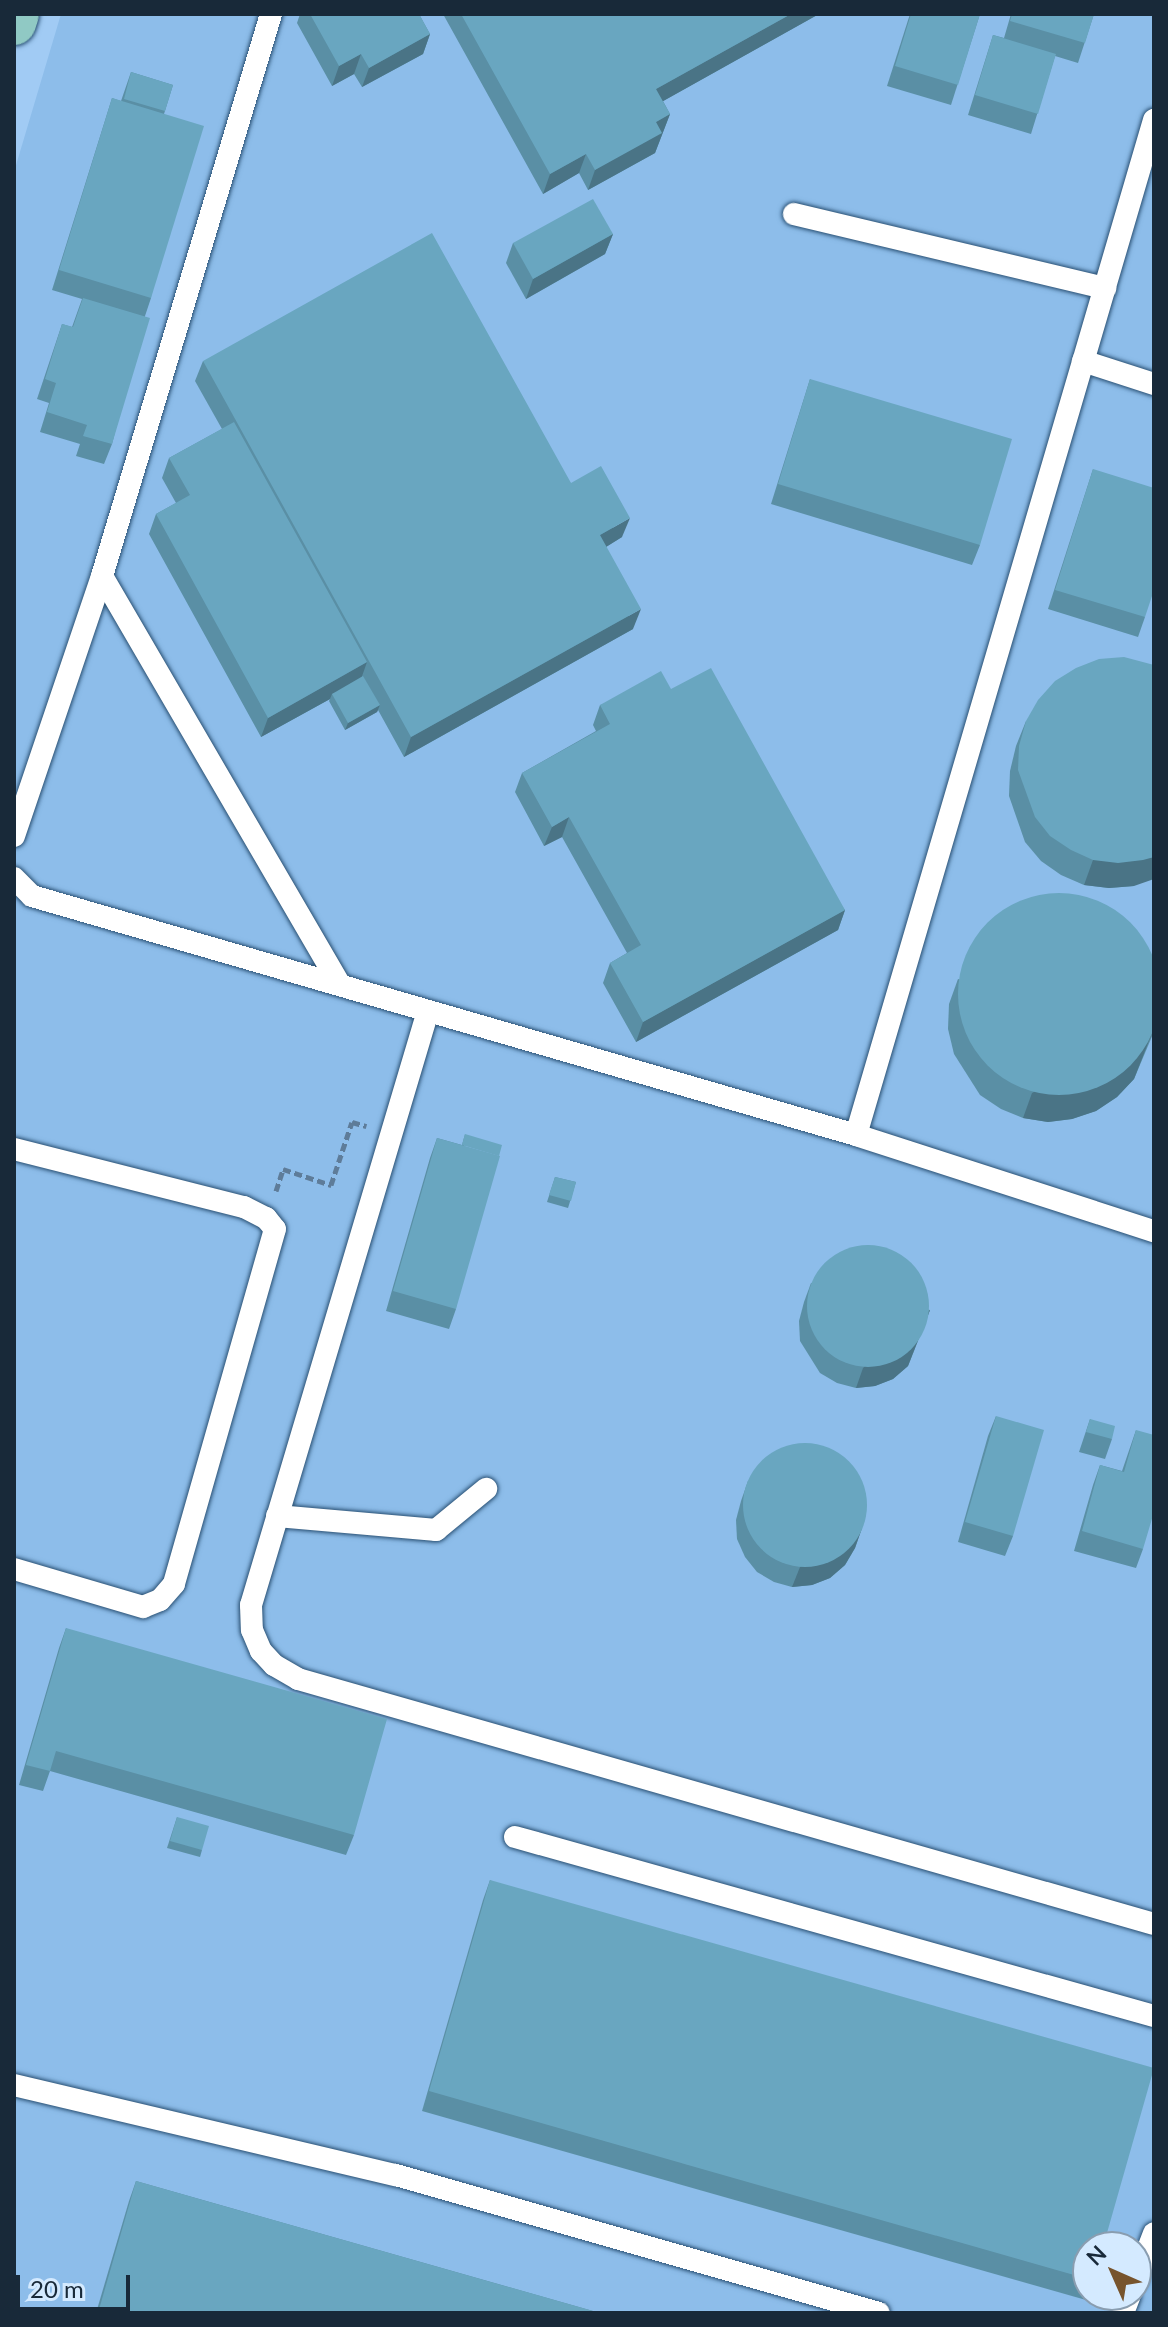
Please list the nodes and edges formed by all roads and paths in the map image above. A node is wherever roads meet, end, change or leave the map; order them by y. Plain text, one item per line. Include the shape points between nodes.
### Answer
1 (17, 14) edge
2 (271, 14) edge
3 (14, 23) edge
4 (1154, 120) edge
5 (794, 214) dead end
6 (1105, 288) junction
7 (1083, 361) junction
8 (1154, 384) edge
9 (102, 576) junction
10 (14, 836) edge
11 (14, 878) edge
12 (340, 985) junction
13 (428, 1011) junction
14 (391, 1134) junction
15 (856, 1135) junction
16 (14, 1149) edge
17 (266, 1218) junction
18 (1154, 1231) edge
19 (486, 1489) dead end
20 (277, 1516) junction
21 (14, 1569) edge
22 (515, 1837) dead end
23 (1154, 1924) edge
24 (1154, 2016) edge
25 (14, 2085) edge
26 (879, 2313) edge

1 - 3 main road
2 - 9 lane
4 - 6 lane
5 - 6 lane
6 - 7 lane
7 - 8 lane
7 - 15 lane
9 - 10 lane
9 - 12 lane
11 - 12 lane via 32,896
12 - 13 lane
13 - 14 lane
13 - 15 lane
14 - 17 path via 352,1122 331,1185 283,1169
14 - 20 lane
15 - 18 lane
16 - 17 lane via 244,1207
17 - 21 lane via 275,1229 274,1240 174,1584 160,1600 143,1607
19 - 20 lane via 436,1530
20 - 23 lane via 251,1605 252,1630 274,1665 298,1679
22 - 24 lane
25 - 26 lane via 396,2175

